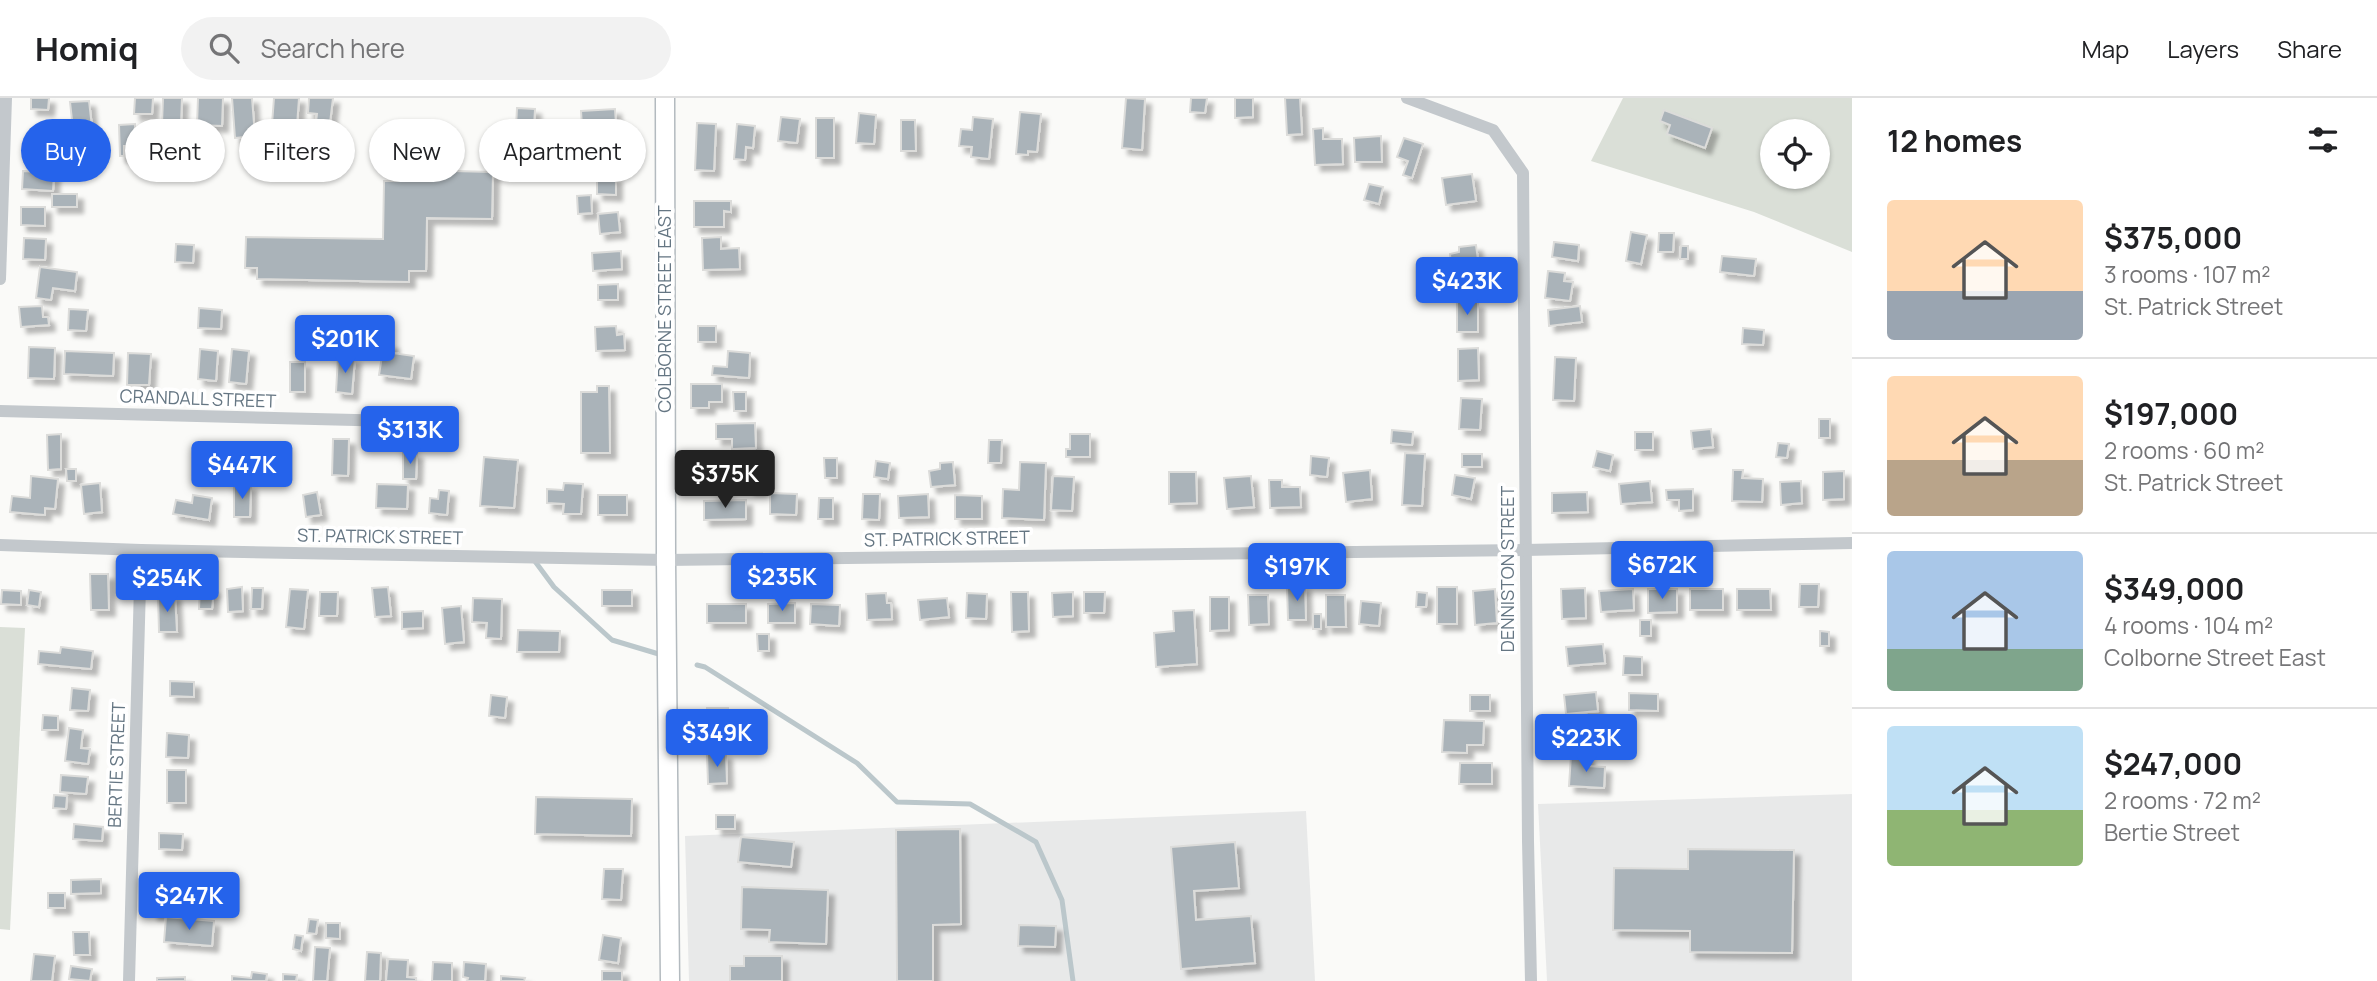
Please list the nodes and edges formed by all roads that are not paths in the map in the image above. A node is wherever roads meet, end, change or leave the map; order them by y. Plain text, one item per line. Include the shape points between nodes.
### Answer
1 (6, 98) edge
2 (665, 98) edge
3 (1407, 98) edge
4 (0, 279) edge
5 (0, 411) edge
6 (396, 421) dead end
7 (1852, 543) edge
8 (0, 545) edge
9 (141, 550) junction
10 (1525, 550) junction
11 (666, 560) junction
12 (129, 981) edge
13 (670, 981) edge
14 (1531, 981) edge

1 - 4 street
2 - 11 main road, COLBORNE STREET EAST
3 - 10 street, DENNISTON STREET via 1493,130 1523,173
5 - 6 street, CRANDALL STREET
7 - 10 street, ST. PATRICK STREET
8 - 9 street, ST. PATRICK STREET
9 - 11 street, ST. PATRICK STREET
9 - 12 street, BERTIE STREET
10 - 11 street, ST. PATRICK STREET
10 - 14 street, DENNISTON STREET
11 - 13 main road, COLBORNE STREET EAST

